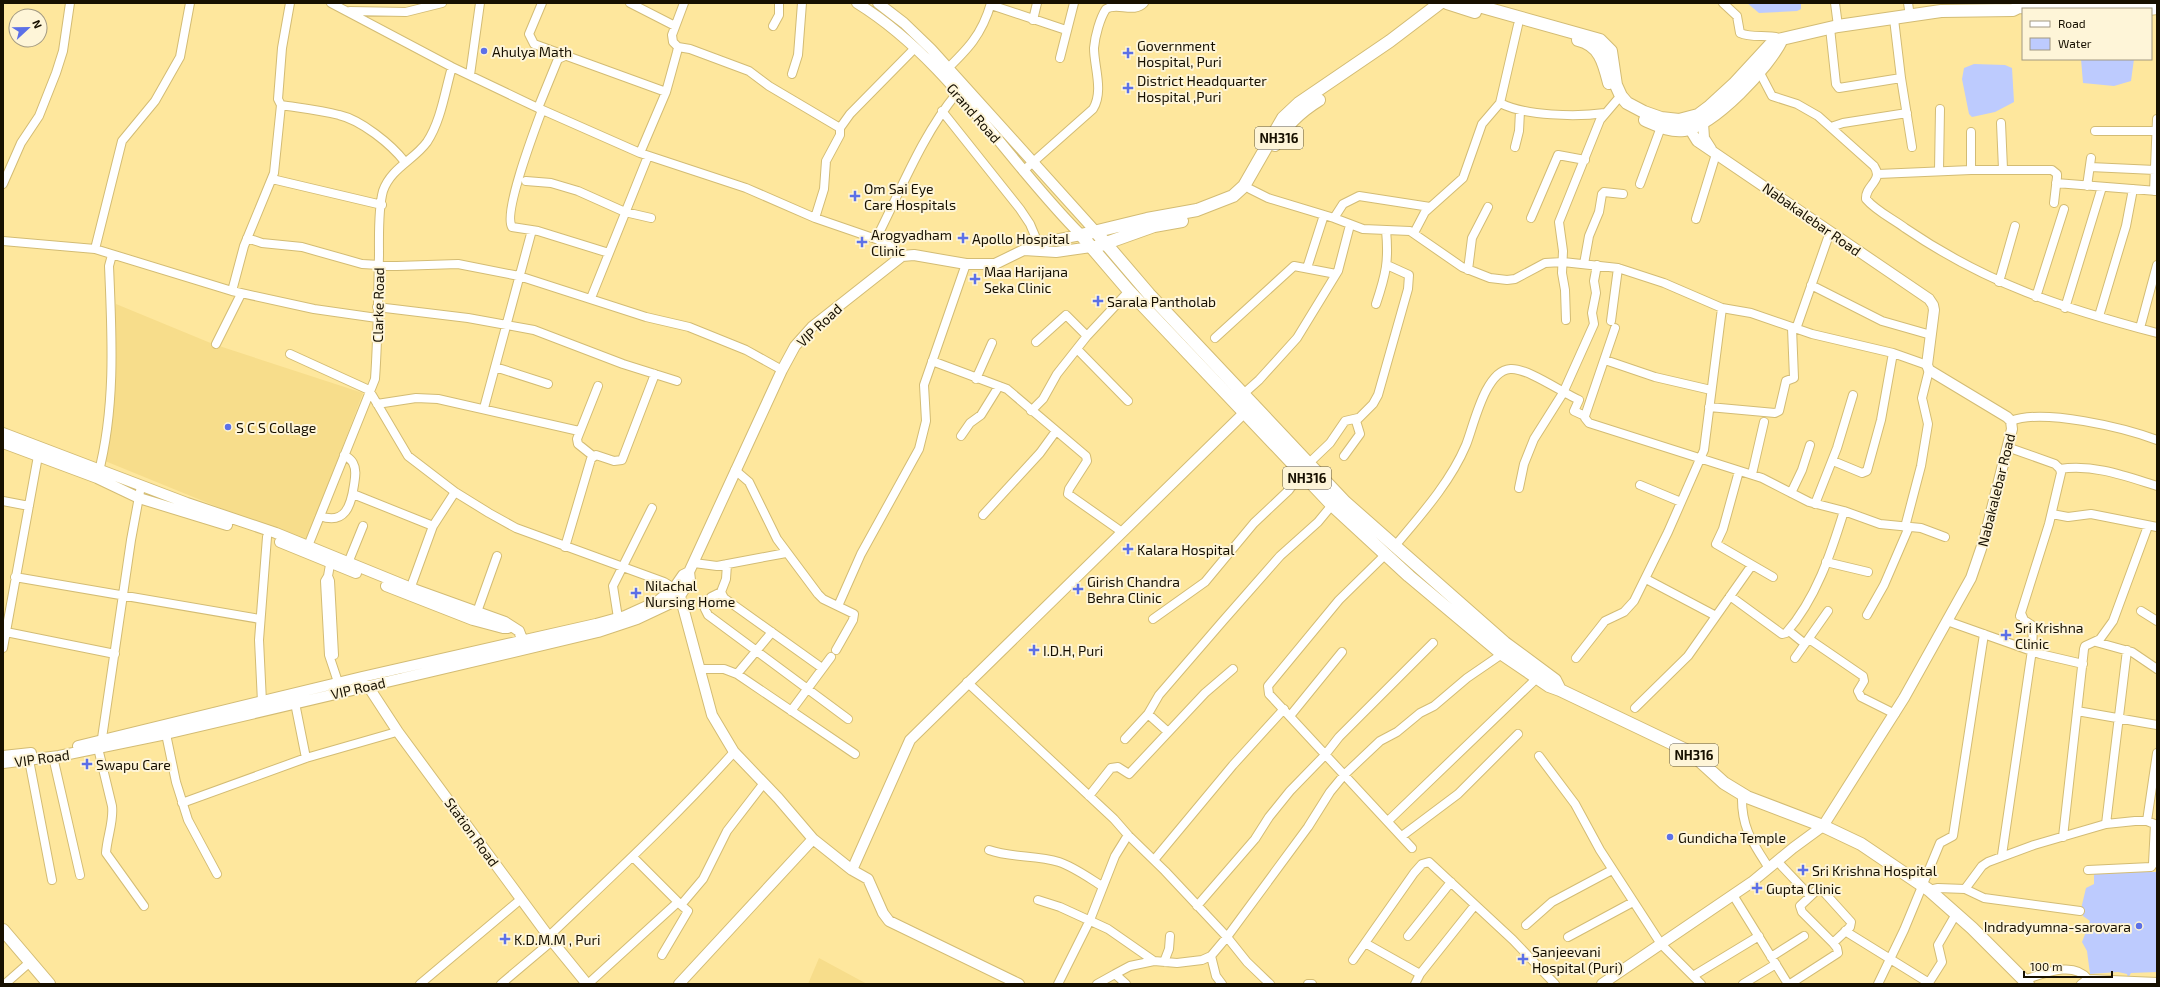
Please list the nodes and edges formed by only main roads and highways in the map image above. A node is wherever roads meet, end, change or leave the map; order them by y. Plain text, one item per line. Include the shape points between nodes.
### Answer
1 (857, 3) edge
2 (878, 3) edge
3 (1440, 3) edge
4 (1448, 3) edge
5 (1468, 3) edge
6 (2146, 3) edge
7 (2130, 6) edge
8 (2059, 8) edge
9 (2022, 9) edge
10 (1782, 40) junction
11 (1597, 43) junction
12 (944, 72) junction
13 (1737, 87) junction
14 (1713, 109) junction
15 (1703, 123) junction
16 (1686, 124) junction
17 (1268, 150) junction
18 (1714, 152) junction
19 (1096, 232) junction
20 (1081, 235) junction
21 (1106, 244) junction
22 (1091, 247) junction
23 (1024, 250) junction
24 (1239, 398) junction
25 (1245, 412) junction
26 (3, 433) edge
27 (3, 443) edge
28 (1305, 469) junction
29 (98, 474) junction
30 (307, 549) junction
31 (1390, 550) junction
32 (331, 560) junction
33 (409, 591) junction
34 (677, 592) junction
35 (512, 627) junction
36 (524, 645) junction
37 (362, 682) junction
38 (340, 688) junction
39 (1560, 690) junction
40 (100, 745) junction
41 (3, 756) edge
42 (3, 763) edge
43 (1823, 826) junction
44 (813, 839) junction
45 (852, 870) junction
46 (519, 900) junction
47 (3, 930) edge
48 (550, 940) junction
49 (1608, 982) edge
50 (2027, 983) edge
51 (49, 984) edge
52 (581, 984) edge
53 (588, 984) edge
54 (679, 984) edge
55 (1019, 984) edge

1 - 12 main road, Grand Road via 884,20
2 - 12 main road, Grand Road via 904,23
3 - 17 highway, NH316 via 1390,41 1299,103 1283,118
4 - 11 highway via 1518,25
4 - 17 highway, NH316 via 1419,28 1306,108
5 - 11 highway
6 - 7 highway
7 - 8 highway
9 - 10 highway via 1941,11 1834,27
10 - 13 highway via 1770,45
10 - 13 highway via 1760,73
11 - 16 highway via 1611,51 1616,85 1627,103 1661,118
11 - 16 highway via 1609,86 1625,109 1661,126 1679,130
12 - 19 main road, Grand Road
12 - 20 main road, Grand Road via 958,93 1023,171
13 - 14 highway
14 - 15 highway
14 - 16 highway via 1698,114
15 - 16 highway
15 - 18 main road via 1704,138
16 - 18 main road, Nabakalebar Road via 1697,141
17 - 19 highway, NH316 via 1244,186 1223,201 1197,210
17 - 21 highway, NH316 via 1250,189 1227,209 1203,217 1154,226
18 - 43 main road, Nabakalebar Road via 1932,301 1934,310 1928,368 2011,421 2012,429 1978,561 1971,578 1895,714
19 - 20 highway, NH316
19 - 21 highway, NH316
20 - 22 highway, NH316
20 - 23 main road via 1038,243
21 - 22 highway
21 - 24 highway, NH316
22 - 23 main road via 1056,252
22 - 24 highway, NH316 via 1129,291
23 - 34 main road, VIP Road via 995,264 966,264 914,255 902,256 812,327 795,346 782,370 692,568 690,580
24 - 25 highway, NH316
24 - 28 highway, NH316
25 - 28 highway, NH316
25 - 45 main road via 910,740
26 - 29 main road
27 - 29 main road
28 - 31 highway, NH316 via 1344,502
28 - 31 highway, NH316 via 1332,505
29 - 30 main road via 141,486
29 - 30 main road via 139,498
30 - 32 main road
31 - 39 highway, NH316 via 1555,680
31 - 39 highway, NH316 via 1502,654 1549,686
32 - 33 main road
32 - 33 main road via 348,563
33 - 35 main road via 477,612
33 - 35 main road via 473,620 503,628
34 - 36 main road, VIP Road via 618,618
34 - 36 main road, VIP Road via 661,608 623,624
34 - 44 main road via 712,715 734,752
35 - 36 main road via 519,631
36 - 37 main road, VIP Road
37 - 38 main road, VIP Road
37 - 46 main road, Station Road
37 - 46 main road via 393,733
38 - 40 main road, VIP Road via 262,702
38 - 40 main road, VIP Road via 294,703 166,734
39 - 43 highway, NH316 via 1690,752 1724,783 1742,795
40 - 41 main road, VIP Road
40 - 42 main road, VIP Road via 53,757
43 - 49 main road, Nabakalebar Road via 1733,895
43 - 50 highway, NH316 via 1861,844 1926,888
44 - 45 main road
44 - 54 main road
45 - 55 main road via 868,879 889,921
46 - 48 main road, Station Road
47 - 51 highway
48 - 52 main road
48 - 53 main road, Station Road

